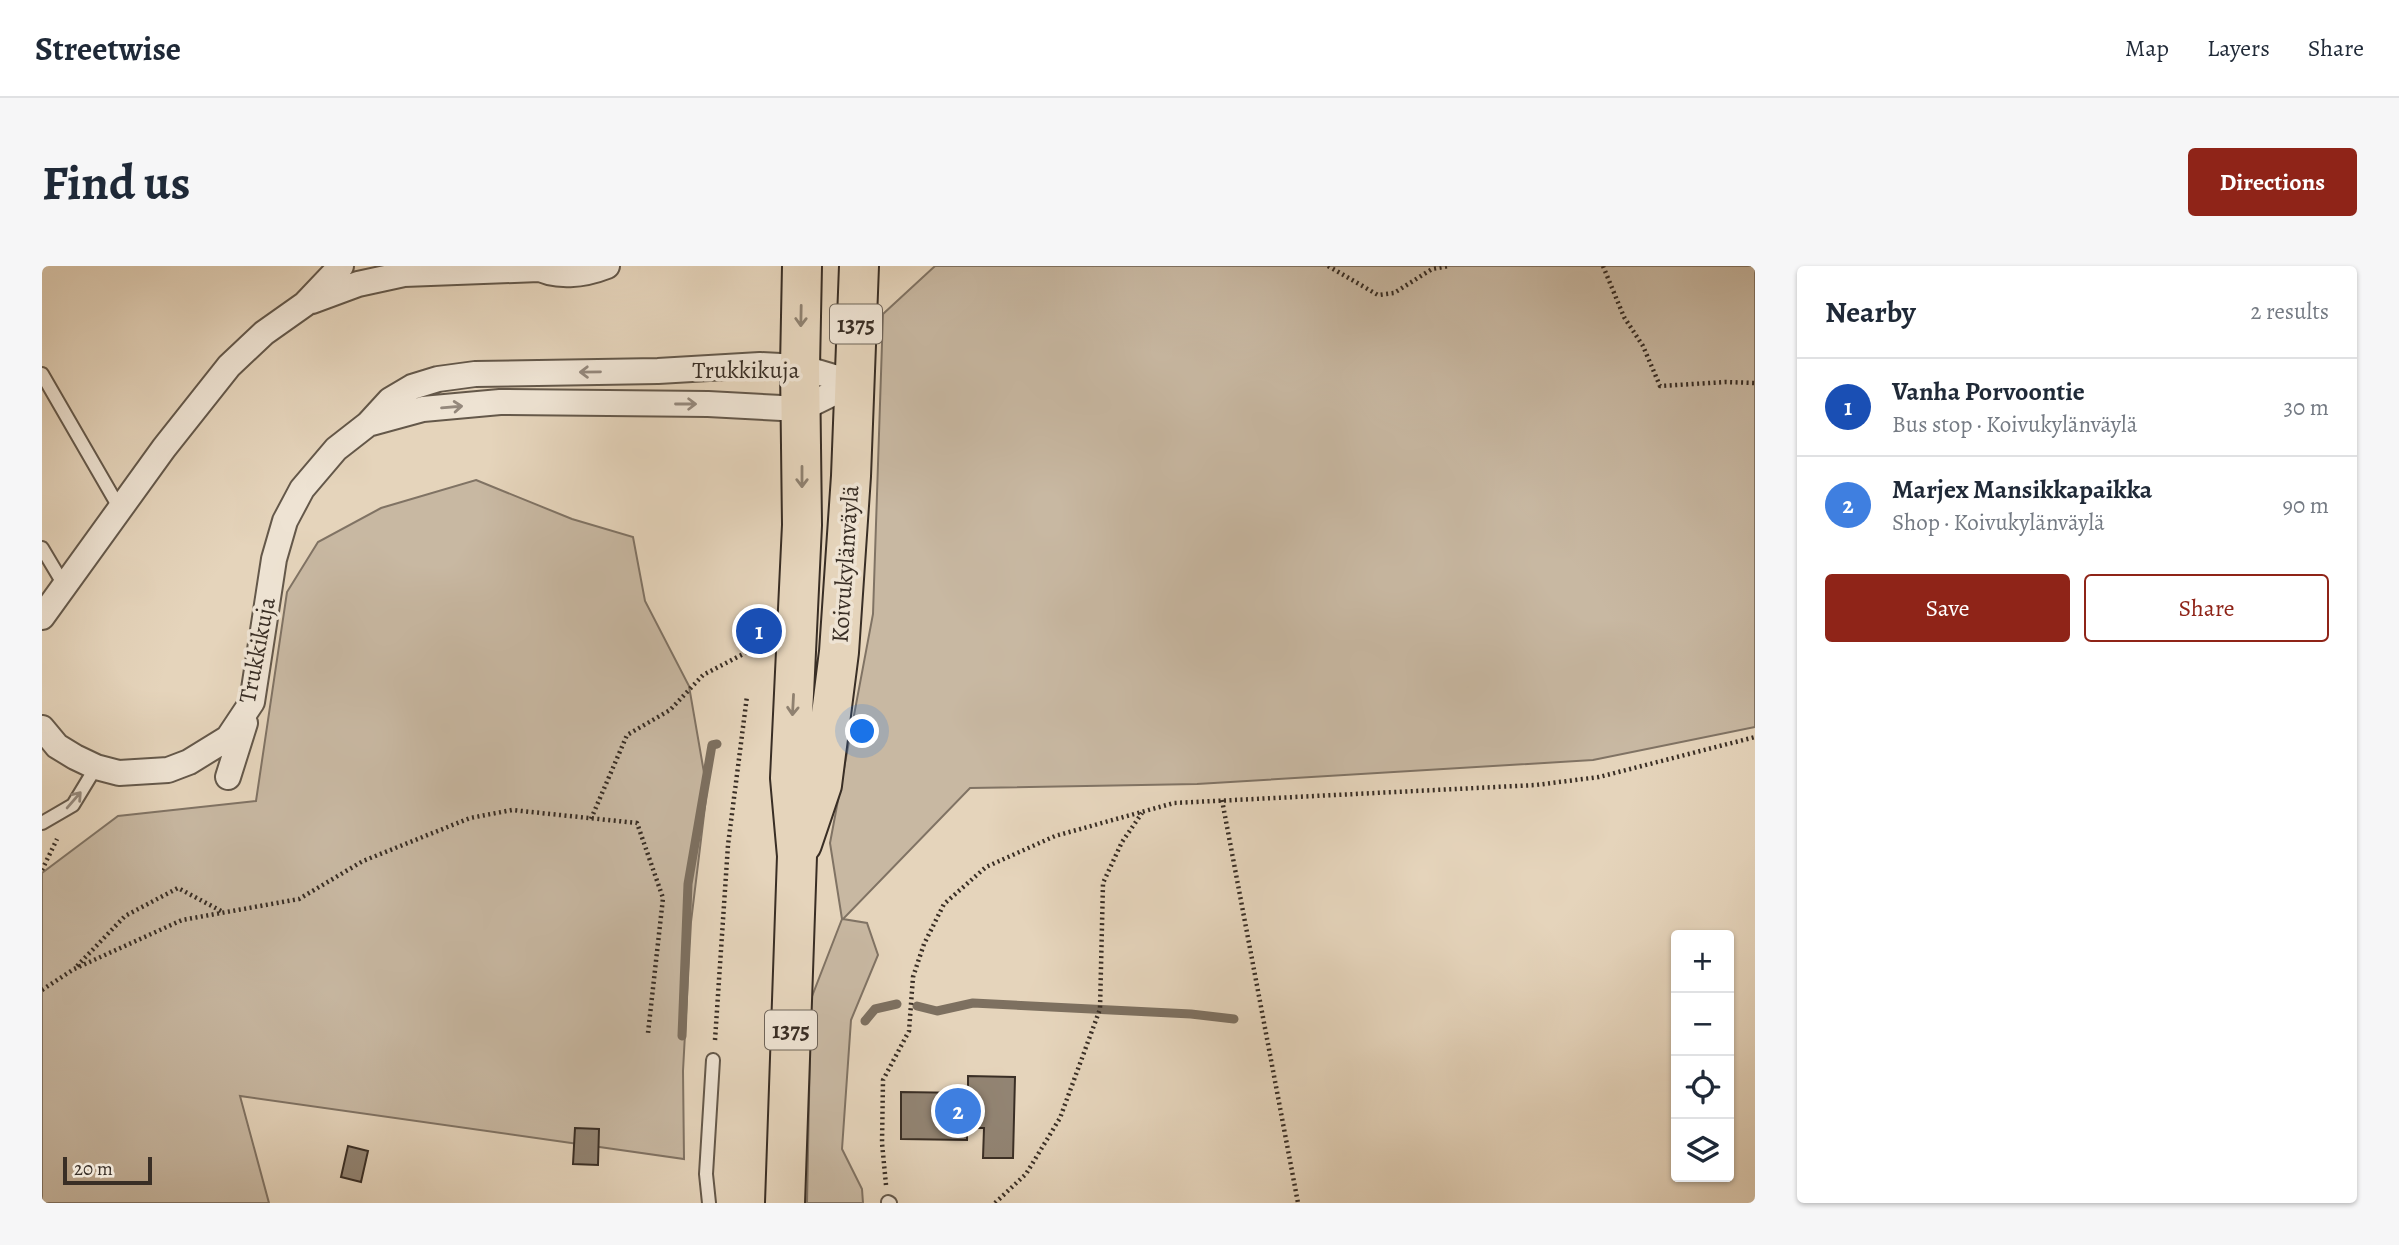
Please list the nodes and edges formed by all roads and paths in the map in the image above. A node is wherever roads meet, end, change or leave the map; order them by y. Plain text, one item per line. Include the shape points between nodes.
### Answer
1 (341, 266) edge
2 (607, 266) edge
3 (802, 266) edge
4 (859, 266) edge
5 (1328, 266) edge
6 (1449, 266) edge
7 (1603, 266) edge
8 (537, 268) edge
9 (304, 303) junction
10 (800, 367) junction
11 (42, 374) edge
12 (854, 383) junction
13 (1755, 383) edge
14 (801, 409) junction
15 (377, 422) junction
16 (120, 509) junction
17 (42, 548) edge
18 (64, 585) junction
19 (42, 617) edge
20 (748, 651) dead end
21 (747, 696) dead end
22 (252, 702) junction
23 (42, 728) edge
24 (1755, 737) edge
25 (96, 767) junction
26 (228, 777) dead end
27 (1222, 800) junction
28 (1142, 812) junction
29 (592, 819) junction
30 (42, 822) edge
31 (797, 856) junction
32 (225, 913) junction
33 (74, 969) junction
34 (42, 990) edge
35 (648, 1033) dead end
36 (713, 1060) joint
37 (709, 1203) edge
38 (785, 1203) edge
39 (889, 1203) edge
40 (995, 1203) edge
41 (1298, 1203) edge

1 - 9 street
2 - 8 street via 591,273 564,275
3 -> 10 main road, Koivukylänväylä / 1375
4 - 12 main road, Koivukylänväylä / 1375
5 - 6 path via 1378,295 1394,293 1432,269
7 - 13 path via 1660,386
8 - 9 street via 404,274
9 - 16 street via 229,366
10 - 12 street, Trukkikuja
10 - 14 main road, Koivukylänväylä / 1375
10 -> 15 street, Trukkikuja via 475,374 412,387 390,400
11 - 16 lane
12 - 14 street, Trukkikuja
12 - 31 main road, Koivukylänväylä / 1375 via 839,652 822,785
15 -> 14 street, Trukkikuja via 423,409 500,402
14 -> 31 main road, Koivukylänväylä / 1375 via 802,525 789,778
15 - 22 street, Trukkikuja via 336,449 302,489 285,521 274,559
16 - 18 street
17 - 18 lane
18 - 19 street
20 - 29 path via 703,675 670,710 627,735
21 - 36 path via 728,845
22 - 25 street, Trukkikuja via 228,738 189,762 143,773
22 - 26 street
23 - 25 street, Trukkikuja via 57,746
24 - 27 path via 1599,778
30 -> 25 lane via 73,805
27 - 28 path via 1174,803
27 - 41 path
28 - 39 path via 1055,836 986,867 944,904 923,944 913,977 909,1031 883,1080 881,1143
28 - 40 path via 1103,883 1100,1009 1060,1118 1026,1174
29 - 32 path via 512,810 470,818 363,861 299,899
29 - 35 path via 637,823 663,898
31 - 38 main road, Koivukylänväylä / 1375
32 - 33 path via 182,920
32 - 33 path via 178,888 125,916
33 - 34 path
36 - 37 lane via 706,1174

